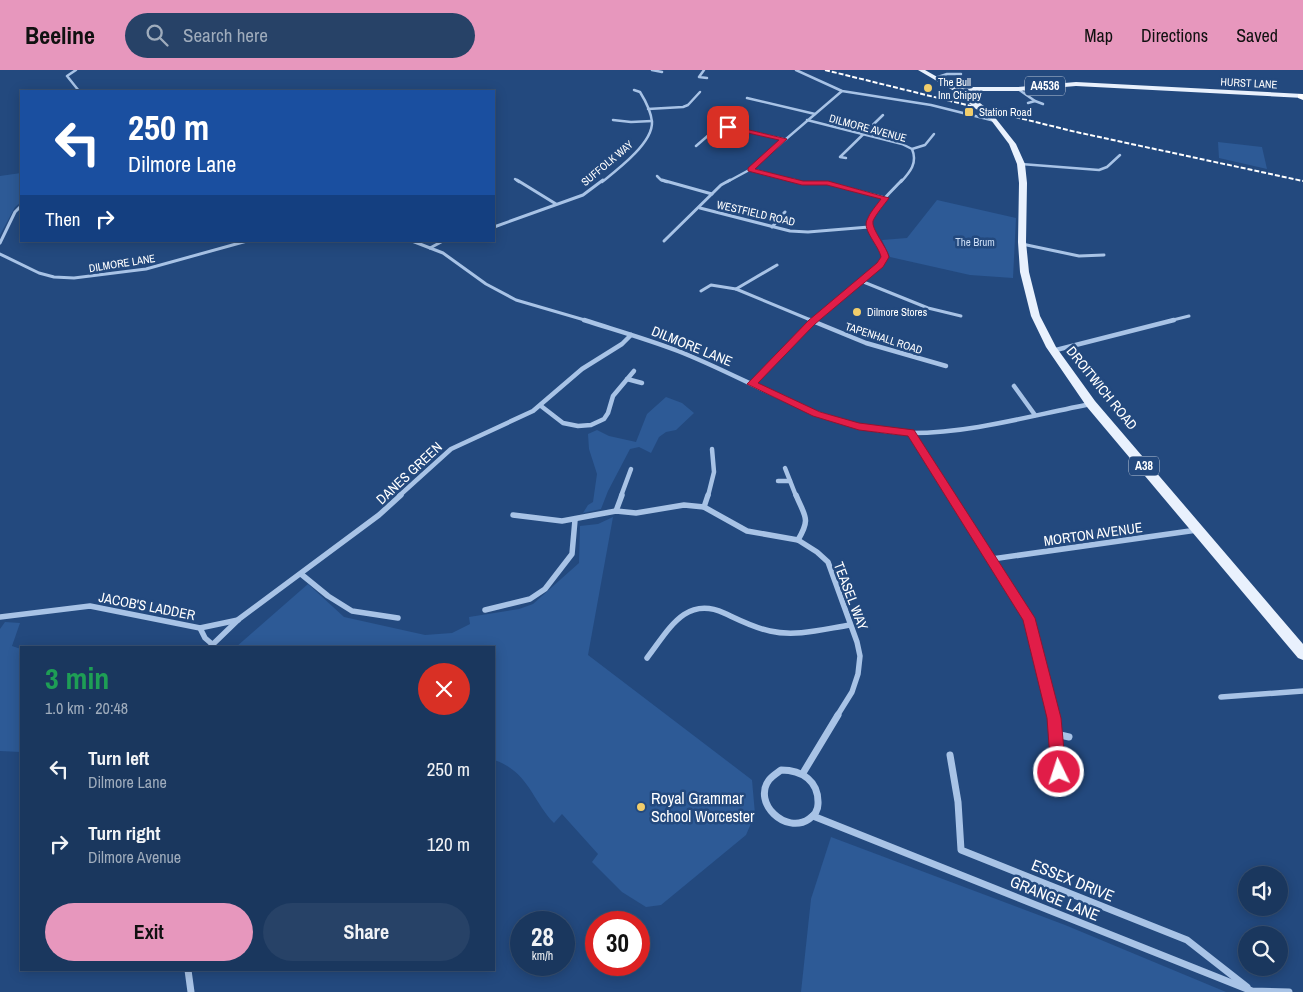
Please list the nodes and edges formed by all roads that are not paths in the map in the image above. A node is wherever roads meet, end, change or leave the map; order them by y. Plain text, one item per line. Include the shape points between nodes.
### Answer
1 (76, 70) edge
2 (652, 70) edge
3 (704, 70) edge
4 (796, 70) edge
5 (921, 70) edge
6 (662, 72) dead end
7 (961, 74) dead end
8 (707, 78) dead end
9 (935, 78) junction
10 (954, 89) junction
11 (1018, 89) junction
12 (78, 90) edge
13 (643, 90) dead end
14 (842, 92) junction
15 (691, 94) dead end
16 (1302, 97) edge
17 (747, 98) dead end
18 (1035, 101) junction
19 (1028, 103) dead end
20 (1043, 104) dead end
21 (648, 109) junction
22 (815, 114) junction
23 (883, 115) dead end
24 (993, 119) junction
25 (613, 120) dead end
26 (807, 120) junction
27 (652, 121) junction
28 (862, 134) junction
29 (934, 134) dead end
30 (784, 139) junction
31 (696, 146) dead end
32 (912, 149) junction
33 (1120, 155) dead end
34 (846, 158) dead end
35 (1021, 164) junction
36 (750, 169) junction
37 (657, 176) dead end
38 (515, 180) dead end
39 (712, 194) junction
40 (885, 198) junction
41 (556, 204) junction
42 (20, 207) edge
43 (700, 208) junction
44 (786, 212) dead end
45 (495, 227) edge
46 (772, 227) junction
47 (869, 227) junction
48 (244, 242) edge
49 (415, 242) edge
50 (441, 242) edge
51 (664, 242) dead end
52 (0, 243) edge
53 (1022, 244) junction
54 (430, 248) junction
55 (0, 254) edge
56 (1104, 255) dead end
57 (777, 265) dead end
58 (862, 282) junction
59 (736, 288) junction
60 (701, 291) dead end
61 (961, 316) dead end
62 (1188, 316) dead end
63 (812, 322) junction
64 (631, 336) junction
65 (1052, 351) junction
66 (946, 366) dead end
67 (634, 371) dead end
68 (627, 379) junction
69 (642, 383) dead end
70 (752, 384) junction
71 (1014, 386) dead end
72 (1091, 404) junction
73 (541, 406) junction
74 (1035, 415) junction
75 (911, 433) junction
76 (712, 449) dead end
77 (785, 468) dead end
78 (631, 469) dead end
79 (778, 481) dead end
80 (790, 481) junction
81 (704, 507) junction
82 (616, 511) junction
83 (513, 515) dead end
84 (575, 520) junction
85 (1197, 530) junction
86 (798, 540) junction
87 (992, 559) junction
88 (301, 574) junction
89 (485, 610) dead end
90 (0, 616) edge
91 (398, 618) dead end
92 (239, 619) junction
93 (850, 625) junction
94 (200, 628) junction
95 (210, 646) edge
96 (1303, 654) edge
97 (647, 658) dead end
98 (1303, 691) edge
99 (1221, 697) dead end
100 (1056, 734) junction
101 (1069, 737) dead end
102 (950, 755) dead end
103 (1059, 772) dead end
104 (803, 773) junction
105 (813, 816) junction
106 (188, 971) edge
107 (1252, 991) junction
108 (190, 992) edge
109 (1289, 992) edge

1 - 12 street via 67,76
2 - 6 street
3 - 8 street via 699,77
4 - 14 street
5 - 9 main road, DROITWICH ROAD / A38
7 - 9 street
9 - 10 main road, DROITWICH ROAD / A38
10 - 11 main road, HURST LANE / A4536
10 - 24 main road, DROITWICH ROAD / A38, bridge
11 - 16 main road, HURST LANE / A4536 via 1076,84
11 - 18 street
13 - 21 street via 635,91 642,95
14 - 22 street
14 - 24 street via 931,105
15 - 21 street via 699,94 683,107
17 - 22 street
18 - 19 street
18 - 20 street
21 - 27 street
22 - 26 street
23 - 28 street
24 - 35 main road, DROITWICH ROAD / A38 via 1005,131
25 - 27 street
26 - 28 street, DILMORE AVENUE
26 - 30 street
27 - 41 street, SUFFOLK WAY via 650,133 639,149 594,188
28 - 32 street, DILMORE AVENUE
28 - 34 street via 840,157
29 - 32 street via 925,145
30 - 31 street via 718,127
30 - 36 street
32 - 40 street, DILMORE AVENUE via 914,164
33 - 35 street via 1108,168 1099,170
35 - 53 main road, DROITWICH ROAD / A38
36 - 39 street via 728,180
36 - 40 street via 802,183 828,183
37 - 39 street via 661,180
38 - 41 street
39 - 43 street
40 - 47 street, DILMORE AVENUE
41 - 45 street, SUFFOLK WAY
42 - 52 street
43 - 46 street, WESTFIELD ROAD
43 - 51 street
44 - 46 street
46 - 47 street, WESTFIELD ROAD via 808,232
47 - 58 street via 885,257
48 - 55 street, DILMORE LANE via 193,258 99,277 46,276
49 - 54 street, DILMORE LANE
50 - 54 street
53 - 56 street via 1079,256
53 - 65 main road, DROITWICH ROAD / A38 via 1030,302 1037,324
54 - 64 street, DILMORE LANE via 516,300
57 - 59 street
58 - 61 street via 928,308
58 - 63 street
59 - 60 street, TAPENHALL ROAD via 711,285
59 - 63 street, TAPENHALL ROAD
62 - 65 street
63 - 66 street, TAPENHALL ROAD via 866,343
63 - 70 street
64 - 70 street, DILMORE LANE via 678,351
64 - 73 street, DANES GREEN via 590,362
65 - 72 main road, DROITWICH ROAD / A38
67 - 68 street
68 - 69 street
68 - 73 street via 613,396 604,419 591,425 563,423
70 - 75 street, DILMORE LANE via 817,414 859,427
71 - 74 street
72 - 74 street, DILMORE LANE
72 - 85 main road, DROITWICH ROAD / A38
73 - 88 street, DANES GREEN via 464,440 451,449 379,515
74 - 75 street, DILMORE LANE via 958,430
75 - 87 street
76 - 81 street via 716,469
77 - 80 street
78 - 82 street
79 - 80 street
80 - 86 street via 806,520
81 - 82 street, TEASEL WAY via 684,505 636,513
81 - 86 street, TEASEL WAY via 747,531
82 - 84 street, TEASEL WAY
83 - 84 street, TEASEL WAY
84 - 89 street via 572,554 545,589 530,599
85 - 87 street, MORTON AVENUE
85 - 96 main road, DROITWICH ROAD / A38
86 - 93 street, TEASEL WAY via 828,562
87 - 100 street via 1029,618
88 - 91 street via 352,611
88 - 92 street, DANES GREEN
90 - 94 street, JACOB'S LADDER via 90,606
92 - 94 street, JACOB'S LADDER
92 - 95 street, DANES GREEN
93 - 97 street via 773,632 702,607 683,615
93 - 104 street, TEASEL WAY via 860,656 858,674 852,692
94 - 95 street, JACOB'S LADDER
98 - 99 street
100 - 101 street
100 - 103 street
102 - 107 street, ESSEX DRIVE via 958,802 961,850 1187,940
104 - 105 street via 818,791 818,810
104 - 105 street via 781,770 773,775 764,790 765,799 771,812 782,822 800,824
105 - 107 street, GRANGE LANE
106 - 108 street
107 - 109 street, GRANGE LANE

